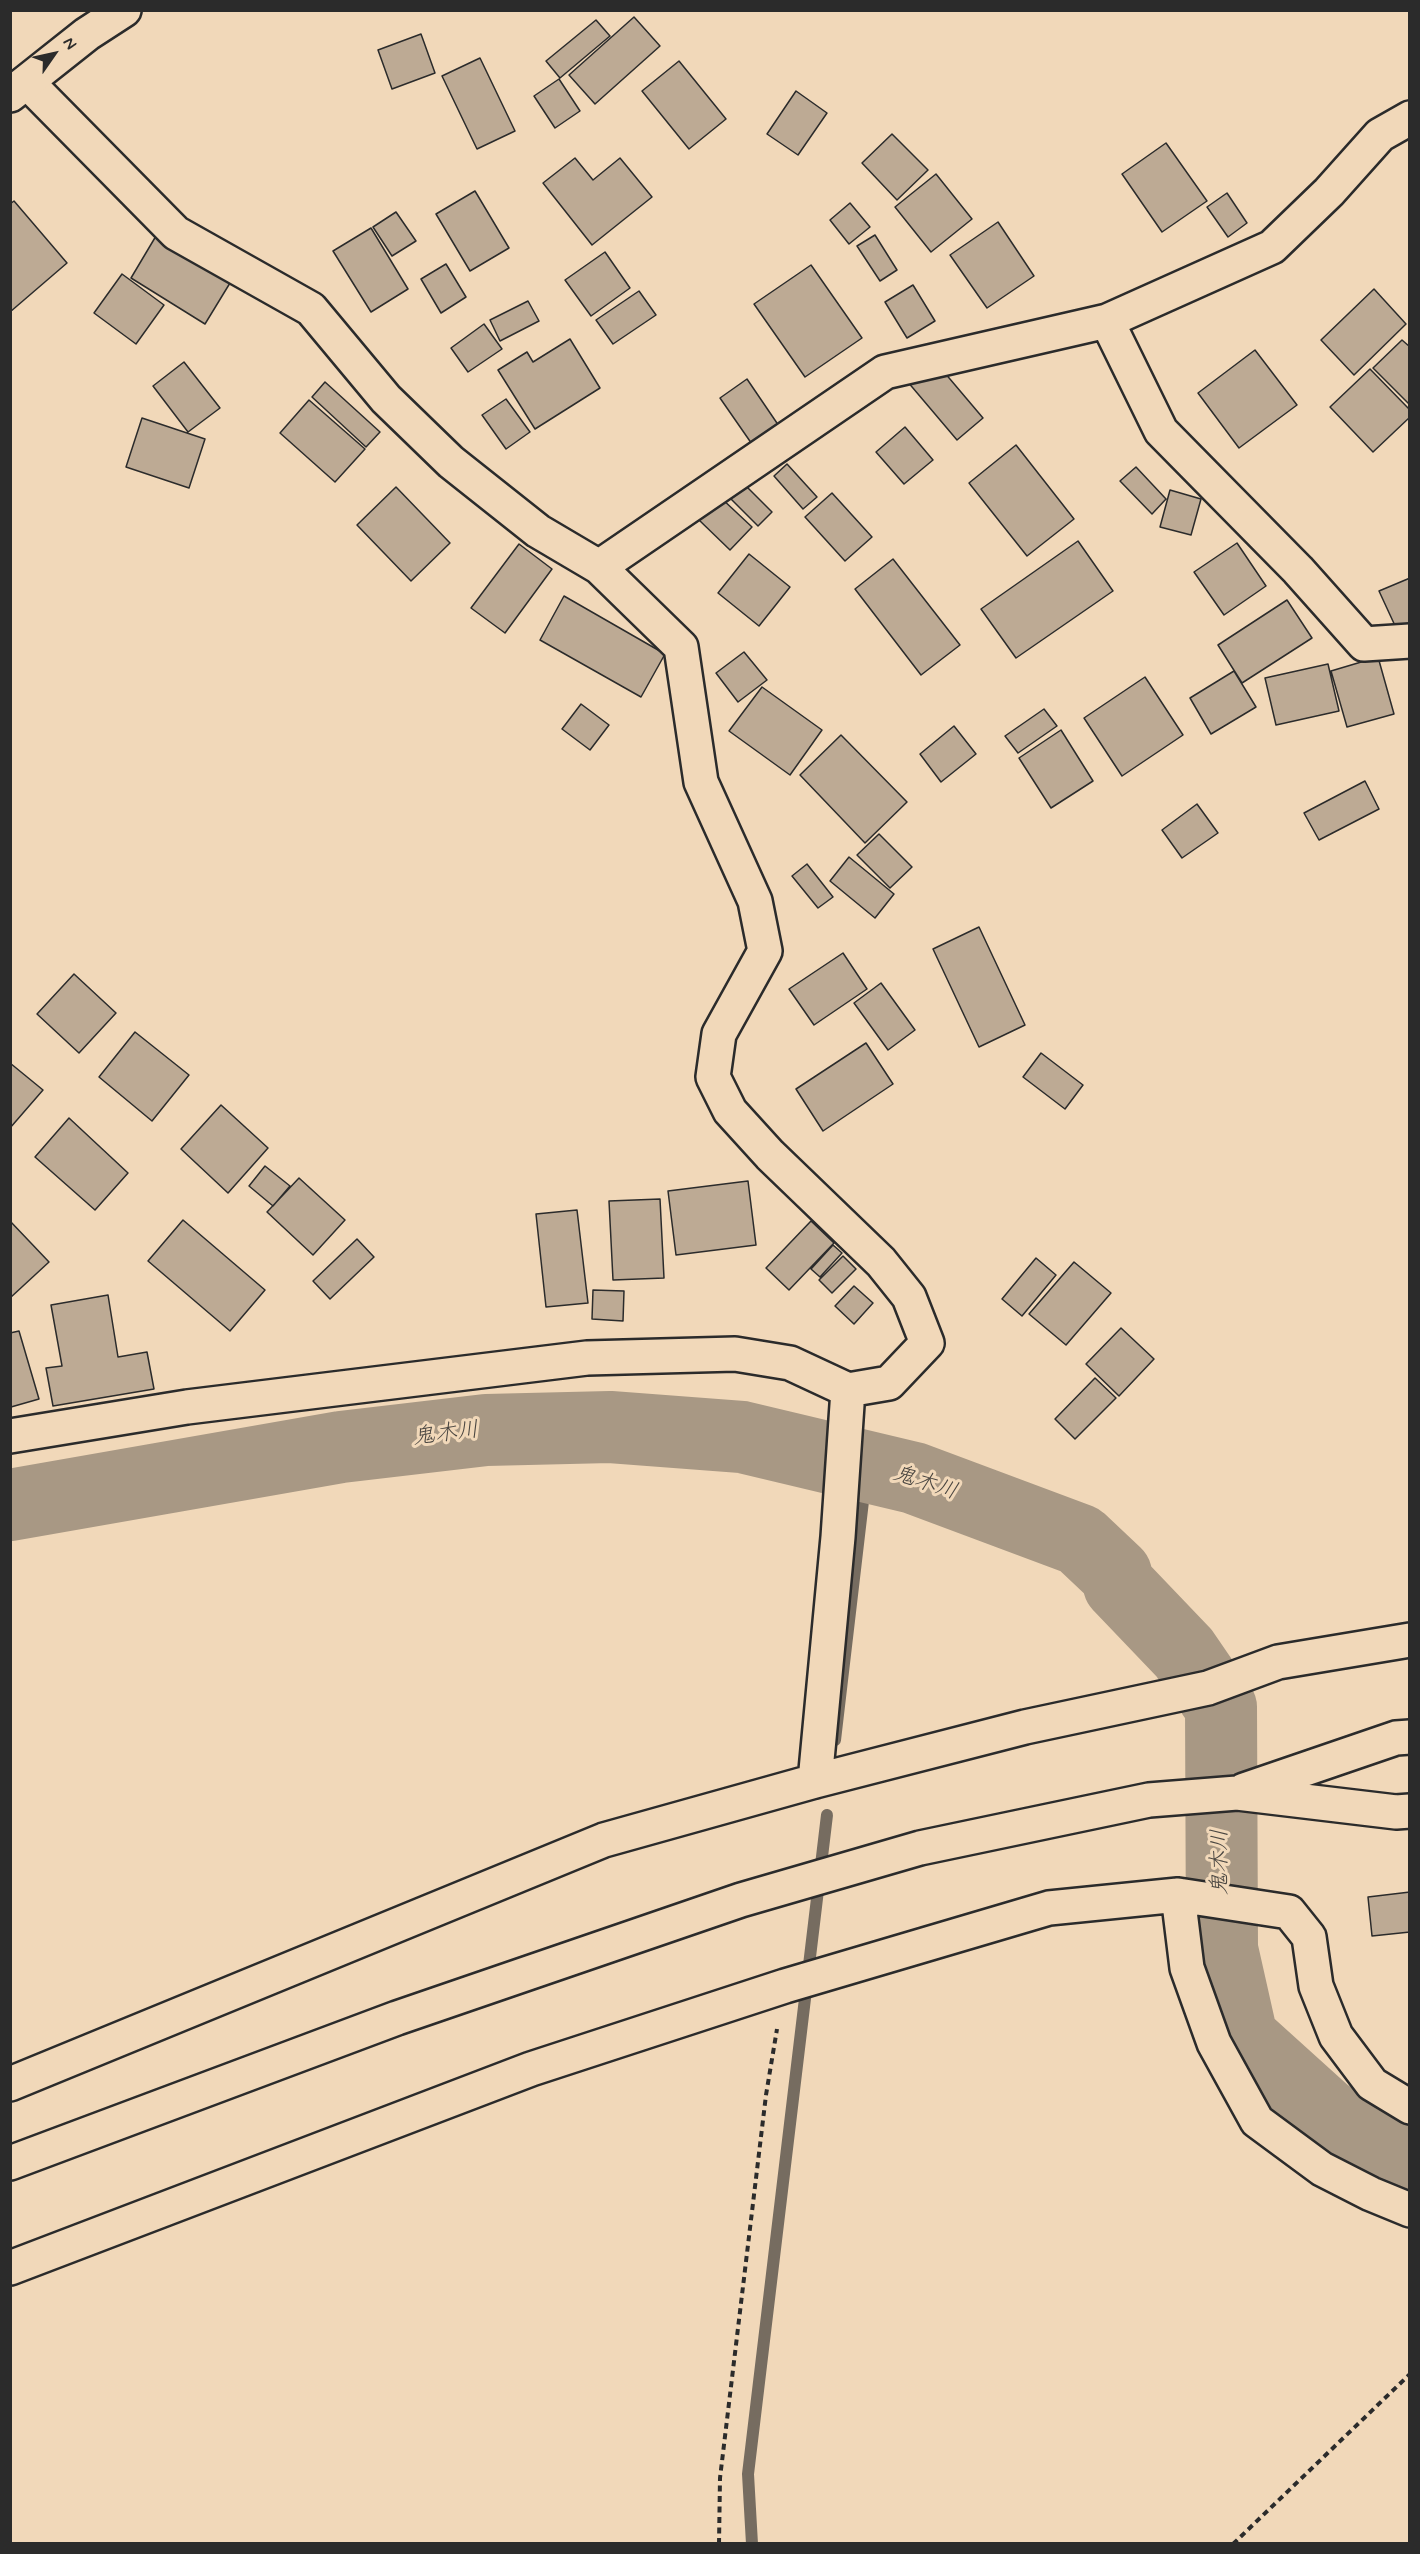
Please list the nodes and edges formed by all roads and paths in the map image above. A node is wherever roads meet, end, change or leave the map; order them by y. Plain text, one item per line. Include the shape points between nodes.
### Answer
1 (124, 10) edge
2 (19, 88) edge
3 (1410, 118) edge
4 (1107, 321) junction
5 (599, 567) junction
6 (1410, 641) edge
7 (848, 1392) junction
8 (10, 1436) edge
9 (1410, 1640) edge
10 (1410, 1737) edge
11 (815, 1781) junction
12 (1237, 1792) junction
13 (1410, 1811) edge
14 (1178, 1895) junction
15 (785, 1986) junction
16 (10, 2085) edge
17 (1410, 2107) edge
18 (10, 2163) edge
19 (1410, 2210) edge
20 (10, 2268) edge
21 (1410, 2374) edge
22 (719, 2544) edge
23 (1233, 2544) edge

1 - 2 main road
2 - 5 main road via 176,233 311,309 386,399 451,462 538,531
3 - 4 main road via 1380,135 1272,247
4 - 5 main road via 885,372
4 - 6 main road via 1161,431 1298,570 1364,644
5 - 7 main road via 681,647 701,782 755,901 765,951 719,1034 713,1077 729,1111 881,1262 909,1297 927,1343 889,1383
7 - 8 main road via 790,1363 735,1354 586,1358 187,1407
7 - 11 main road
9 - 11 main road via 1278,1662 1208,1688 1025,1727
10 - 12 main road via 1396,1738
11 - 16 main road via 604,1840
12 - 13 main road
12 - 18 main road via 1149,1800 920,1848 741,1900 397,2018
14 - 15 main road via 1049,1908
14 - 17 main road via 1289,1912 1309,1937 1316,1986 1336,2036 1372,2084
14 - 19 main road via 1187,1968 1214,2043 1257,2121 1322,2169
15 - 20 main road via 531,2069
15 - 22 path via 766,2095 731,2377 720,2478
21 - 23 path

